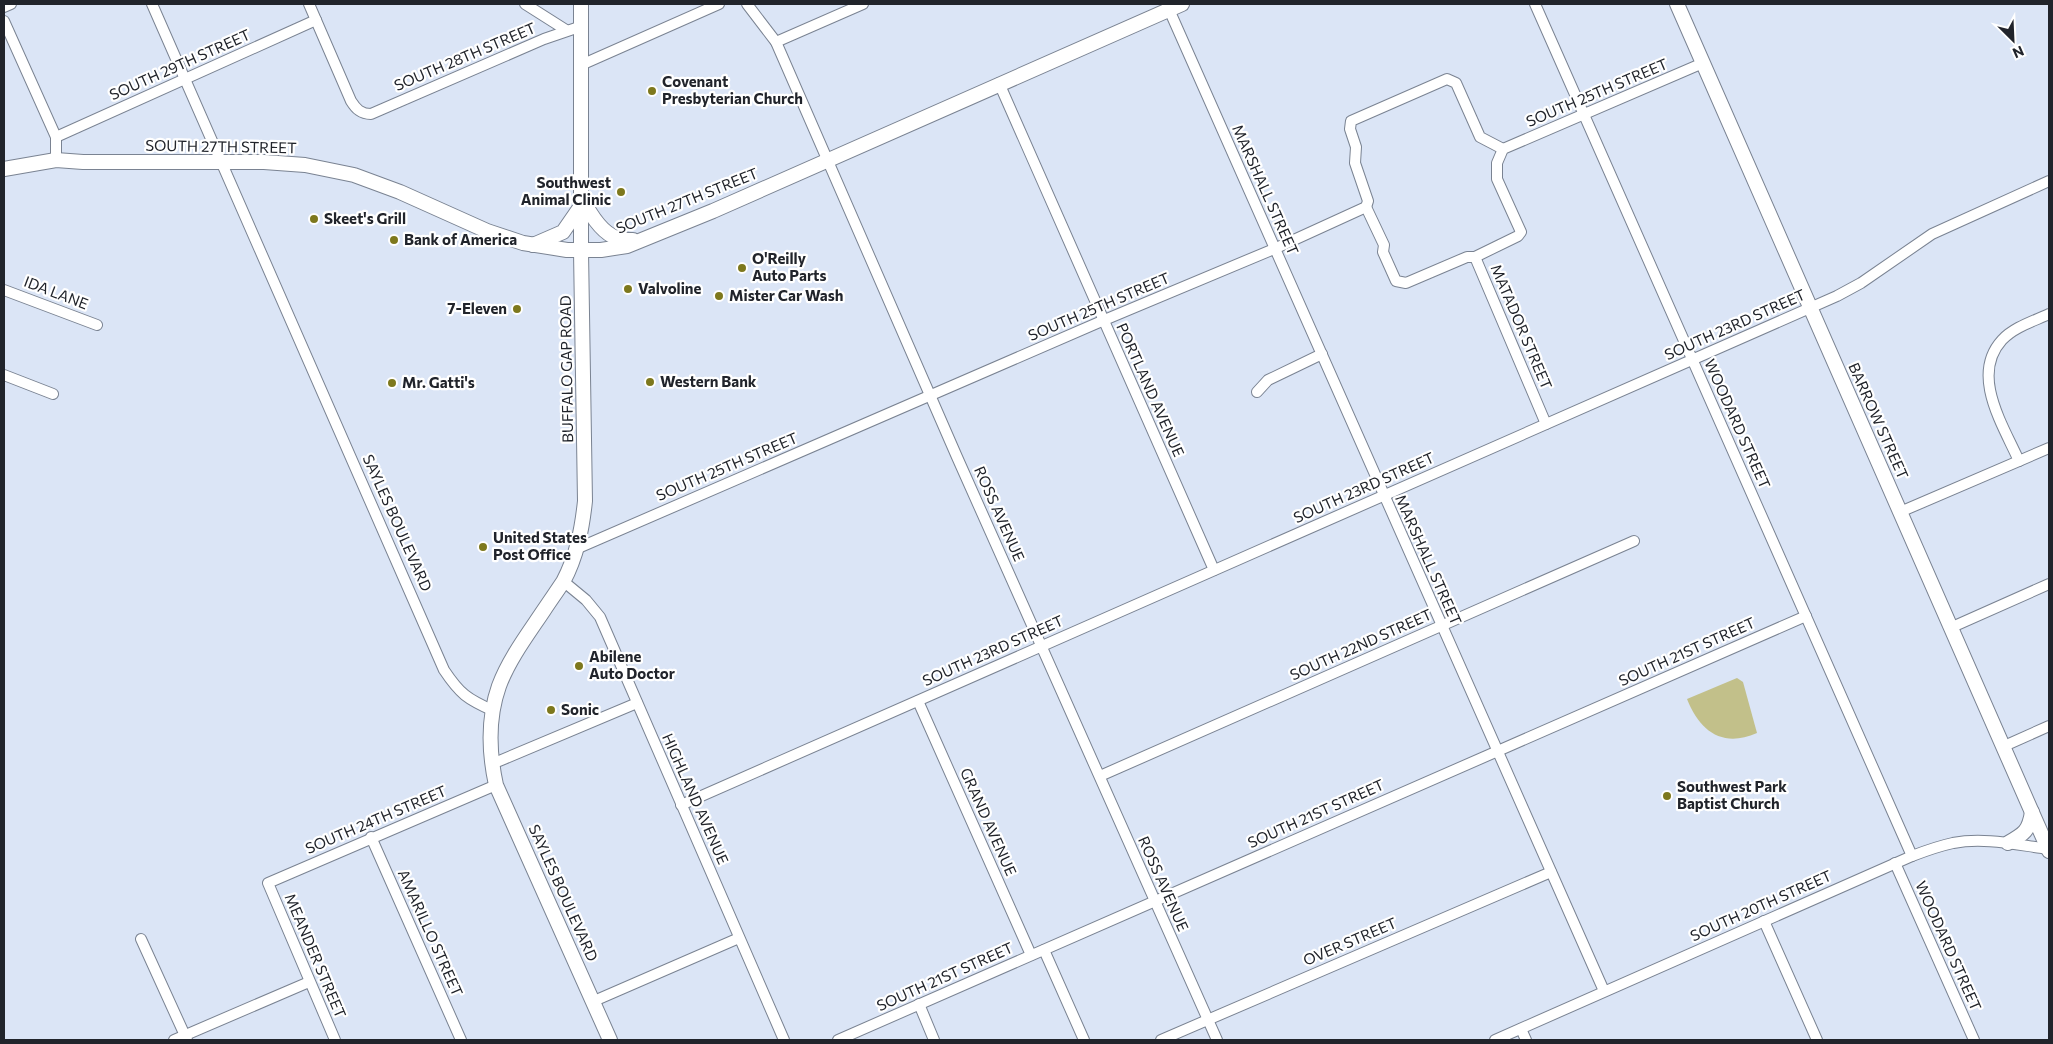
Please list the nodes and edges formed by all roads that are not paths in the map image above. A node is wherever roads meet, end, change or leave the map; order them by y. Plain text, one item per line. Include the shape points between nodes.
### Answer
1 (11, 4) edge
2 (152, 4) edge
3 (309, 4) edge
4 (525, 4) edge
5 (581, 4) edge
6 (719, 4) edge
7 (747, 4) edge
8 (863, 4) edge
9 (1182, 4) edge
10 (1535, 4) edge
11 (1677, 4) edge
12 (4, 7) edge
13 (1168, 7) edge
14 (316, 20) junction
15 (4, 21) edge
16 (582, 26) junction
17 (566, 30) junction
18 (776, 42) junction
19 (1703, 63) junction
20 (581, 65) junction
21 (185, 79) junction
22 (999, 83) junction
23 (1584, 114) junction
24 (56, 137) junction
25 (1502, 150) junction
26 (56, 160) junction
27 (827, 160) junction
28 (223, 163) junction
29 (4, 169) edge
30 (2049, 181) edge
31 (581, 200) junction
32 (1366, 207) junction
33 (639, 241) junction
34 (534, 245) junction
35 (1274, 248) junction
36 (581, 251) junction
37 (1475, 257) junction
38 (4, 290) edge
39 (1811, 307) junction
40 (2049, 314) edge
41 (1102, 321) junction
42 (97, 325) dead end
43 (1322, 354) junction
44 (1693, 360) junction
45 (4, 376) edge
46 (1257, 392) dead end
47 (53, 394) dead end
48 (930, 396) junction
49 (1546, 424) junction
50 (2049, 448) edge
51 (2019, 461) junction
52 (1383, 496) junction
53 (1900, 512) junction
54 (1634, 541) dead end
55 (576, 549) junction
56 (1214, 570) junction
57 (563, 581) junction
58 (2049, 584) edge
59 (1806, 616) junction
60 (1441, 627) junction
61 (1950, 628) junction
62 (1041, 646) junction
63 (918, 701) junction
64 (637, 703) junction
65 (494, 711) junction
66 (2049, 726) edge
67 (2002, 747) junction
68 (1496, 752) junction
69 (492, 764) junction
70 (1100, 776) junction
71 (496, 785) junction
72 (681, 805) junction
73 (2032, 812) junction
74 (371, 837) junction
75 (2008, 843) junction
76 (2049, 850) edge
77 (1912, 856) junction
78 (1895, 863) junction
79 (1551, 872) junction
80 (268, 882) joint
81 (1154, 902) junction
82 (1764, 921) junction
83 (739, 938) junction
84 (141, 939) dead end
85 (1044, 950) junction
86 (1031, 956) junction
87 (309, 982) junction
88 (1604, 991) junction
89 (594, 1001) junction
90 (919, 1004) junction
91 (1208, 1020) junction
92 (1521, 1029) junction
93 (186, 1038) edge
94 (174, 1040) edge
95 (335, 1040) edge
96 (461, 1040) edge
97 (610, 1040) edge
98 (784, 1040) edge
99 (838, 1040) edge
100 (934, 1040) edge
101 (1084, 1040) edge
102 (1161, 1040) edge
103 (1217, 1040) edge
104 (1495, 1040) edge
105 (1526, 1040) edge
106 (1817, 1040) edge
107 (1974, 1040) edge

1 - 12 street
2 - 21 street, SAYLES BOULEVARD
3 - 14 street
4 - 17 street
5 - 16 main road, BUFFALO GAP ROAD
6 - 20 street
7 - 18 street, ROSS AVENUE
8 - 18 street
9 - 13 main road, SOUTH 27TH STREET
10 - 23 street, WOODARD STREET
11 - 19 main road, BARROW STREET
13 - 22 main road, SOUTH 27TH STREET
13 - 35 street, MARSHALL STREET
14 - 17 street, SOUTH 28TH STREET via 351,101 361,112 371,114
14 - 21 street, SOUTH 29TH STREET
15 - 24 street
16 - 17 street, SOUTH 28TH STREET
16 - 20 main road, BUFFALO GAP ROAD
18 - 27 street, ROSS AVENUE
19 - 23 street, SOUTH 25TH STREET
19 - 39 main road, BARROW STREET
20 - 31 main road, BUFFALO GAP ROAD
21 - 24 street, SOUTH 29TH STREET
21 - 28 street, SAYLES BOULEVARD
22 - 27 main road, SOUTH 27TH STREET
22 - 41 street, PORTLAND AVENUE
23 - 25 street, SOUTH 25TH STREET
23 - 44 street, WOODARD STREET
24 - 26 street
25 - 32 street via 1480,137 1456,83 1447,79 1426,87 1351,120 1355,163 1368,201
25 - 37 street via 1497,163 1497,179 1521,232
26 - 28 main road, SOUTH 27TH STREET
26 - 29 main road, SOUTH 27TH STREET
27 - 33 main road, SOUTH 27TH STREET
27 - 48 street, ROSS AVENUE
28 - 34 main road, SOUTH 27TH STREET via 305,165 354,175 487,231
28 - 65 street, SAYLES BOULEVARD via 444,670 470,701
30 - 39 street, SOUTH 23RD STREET via 1932,234 1861,283
31 - 33 main road via 608,233 616,238
31 - 34 main road via 563,232
31 - 36 main road, BUFFALO GAP ROAD
32 - 35 street, SOUTH 25TH STREET
32 - 37 street, MATADOR STREET via 1384,244 1382,252 1396,281 1406,283 1467,257
33 - 36 main road, SOUTH 27TH STREET via 627,246
34 - 36 main road, SOUTH 27TH STREET
35 - 41 street, SOUTH 25TH STREET
35 - 43 street, MARSHALL STREET
36 - 55 main road, BUFFALO GAP ROAD via 585,500
37 - 49 street, MATADOR STREET
38 - 42 street, IDA LANE
39 - 44 street, SOUTH 23RD STREET
39 - 53 main road, BARROW STREET
40 - 51 street via 2003,339 1991,356 1988,378 1994,403
41 - 48 street, SOUTH 25TH STREET
41 - 56 street, PORTLAND AVENUE
43 - 46 street via 1268,380
43 - 52 street, MARSHALL STREET
44 - 49 street, SOUTH 23RD STREET
44 - 59 street, WOODARD STREET
45 - 47 street
48 - 55 street, SOUTH 25TH STREET
48 - 62 street, ROSS AVENUE
49 - 52 street, SOUTH 23RD STREET
50 - 51 street
51 - 53 street
52 - 56 street, SOUTH 23RD STREET
52 - 60 street, MARSHALL STREET
53 - 61 main road, BARROW STREET
54 - 60 street, SOUTH 22ND STREET
55 - 57 main road, BUFFALO GAP ROAD
56 - 62 street, SOUTH 23RD STREET
57 - 64 street, HIGHLAND AVENUE via 600,617
57 - 65 main road, BUFFALO GAP ROAD via 512,659 499,687
58 - 61 street
59 - 68 street, SOUTH 21ST STREET
59 - 77 street, WOODARD STREET
60 - 68 street, MARSHALL STREET
60 - 70 street, SOUTH 22ND STREET
61 - 67 main road, BARROW STREET
62 - 63 street, SOUTH 23RD STREET
62 - 70 street, ROSS AVENUE
63 - 72 street, SOUTH 23RD STREET
63 - 86 street, GRAND AVENUE
64 - 69 street
64 - 72 street, HIGHLAND AVENUE
65 - 69 main road, SAYLES BOULEVARD via 490,743
66 - 67 street
67 - 73 main road, BARROW STREET
68 - 79 street, MARSHALL STREET
68 - 81 street, SOUTH 21ST STREET
69 - 71 main road, SAYLES BOULEVARD
70 - 81 street, ROSS AVENUE
71 - 74 street, SOUTH 24TH STREET
71 - 89 main road, SAYLES BOULEVARD
72 - 83 street, HIGHLAND AVENUE
73 - 75 main road via 2027,830
73 - 76 main road, BARROW STREET
74 - 80 street, SOUTH 24TH STREET
74 - 96 street, AMARILLO STREET
75 - 76 street, SOUTH 20TH STREET
75 - 77 street, SOUTH 20TH STREET via 1952,843
77 - 78 street, SOUTH 20TH STREET
78 - 82 street, SOUTH 20TH STREET
78 - 107 street, WOODARD STREET
79 - 88 street, MARSHALL STREET
79 - 91 street, OVER STREET
80 - 87 street, MEANDER STREET
81 - 85 street, SOUTH 21ST STREET
81 - 91 street, ROSS AVENUE
82 - 88 street, SOUTH 20TH STREET
82 - 106 street
83 - 89 street
83 - 98 street, HIGHLAND AVENUE
84 - 93 street
85 - 86 street, SOUTH 21ST STREET
85 - 101 street
86 - 90 street, SOUTH 21ST STREET
87 - 93 street
87 - 95 street, MEANDER STREET
88 - 92 street, SOUTH 20TH STREET
89 - 97 main road, SAYLES BOULEVARD
90 - 99 street, SOUTH 21ST STREET
90 - 100 street
91 - 102 street, OVER STREET
91 - 103 street, ROSS AVENUE
92 - 104 street, SOUTH 20TH STREET
92 - 105 street
93 - 94 street

